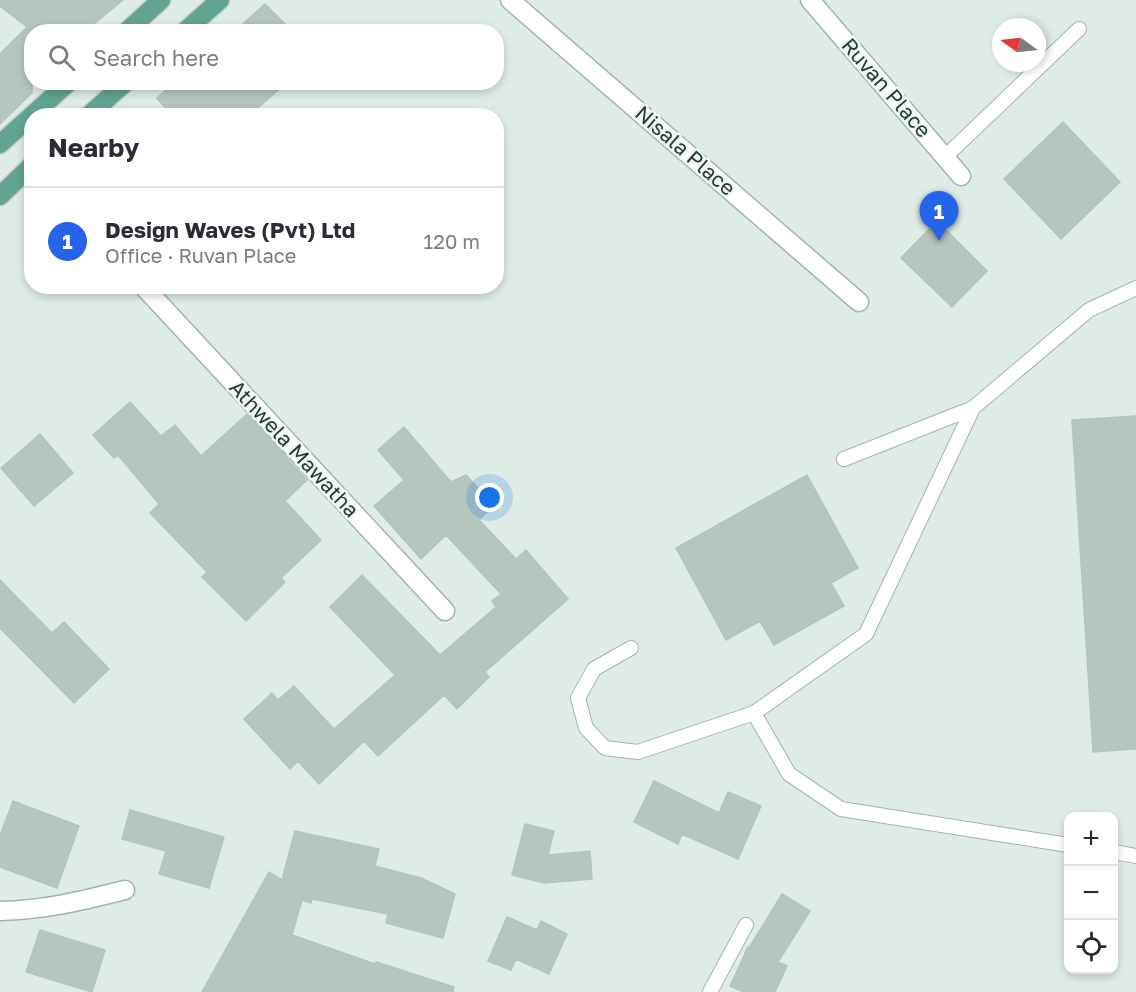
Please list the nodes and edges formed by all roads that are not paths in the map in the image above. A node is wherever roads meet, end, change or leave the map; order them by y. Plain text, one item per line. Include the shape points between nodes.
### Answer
1 (161, 0) edge
2 (220, 0) edge
3 (510, 0) edge
4 (810, 0) edge
5 (135, 24) edge
6 (193, 24) edge
7 (1079, 29) dead end
8 (60, 90) edge
9 (117, 90) edge
10 (40, 108) edge
11 (97, 108) edge
12 (24, 122) edge
13 (0, 144) edge
14 (945, 157) junction
15 (24, 173) edge
16 (961, 176) dead end
17 (0, 196) edge
18 (1136, 288) edge
19 (150, 294) edge
20 (859, 302) dead end
21 (973, 408) junction
22 (844, 459) dead end
23 (445, 611) dead end
24 (631, 648) dead end
25 (754, 713) junction
26 (1064, 844) edge
27 (1118, 853) edge
28 (1136, 856) edge
29 (125, 890) dead end
30 (0, 911) edge
31 (746, 925) dead end
32 (710, 992) edge

1 - 5 main road
2 - 6 main road
3 - 20 street, Nisala Place
4 - 14 street, Ruvan Place
7 - 14 lane
8 - 10 main road
9 - 11 main road
12 - 13 main road
14 - 16 street, Ruvan Place
15 - 17 main road
18 - 21 lane via 1089,310
19 - 23 street, Athwela Mawatha
21 - 22 lane
21 - 25 lane via 866,634
24 - 25 lane via 594,669 578,698 586,728 605,748 638,752
25 - 26 lane via 789,774 841,809
27 - 28 lane
29 - 30 street via 65,905
31 - 32 lane

